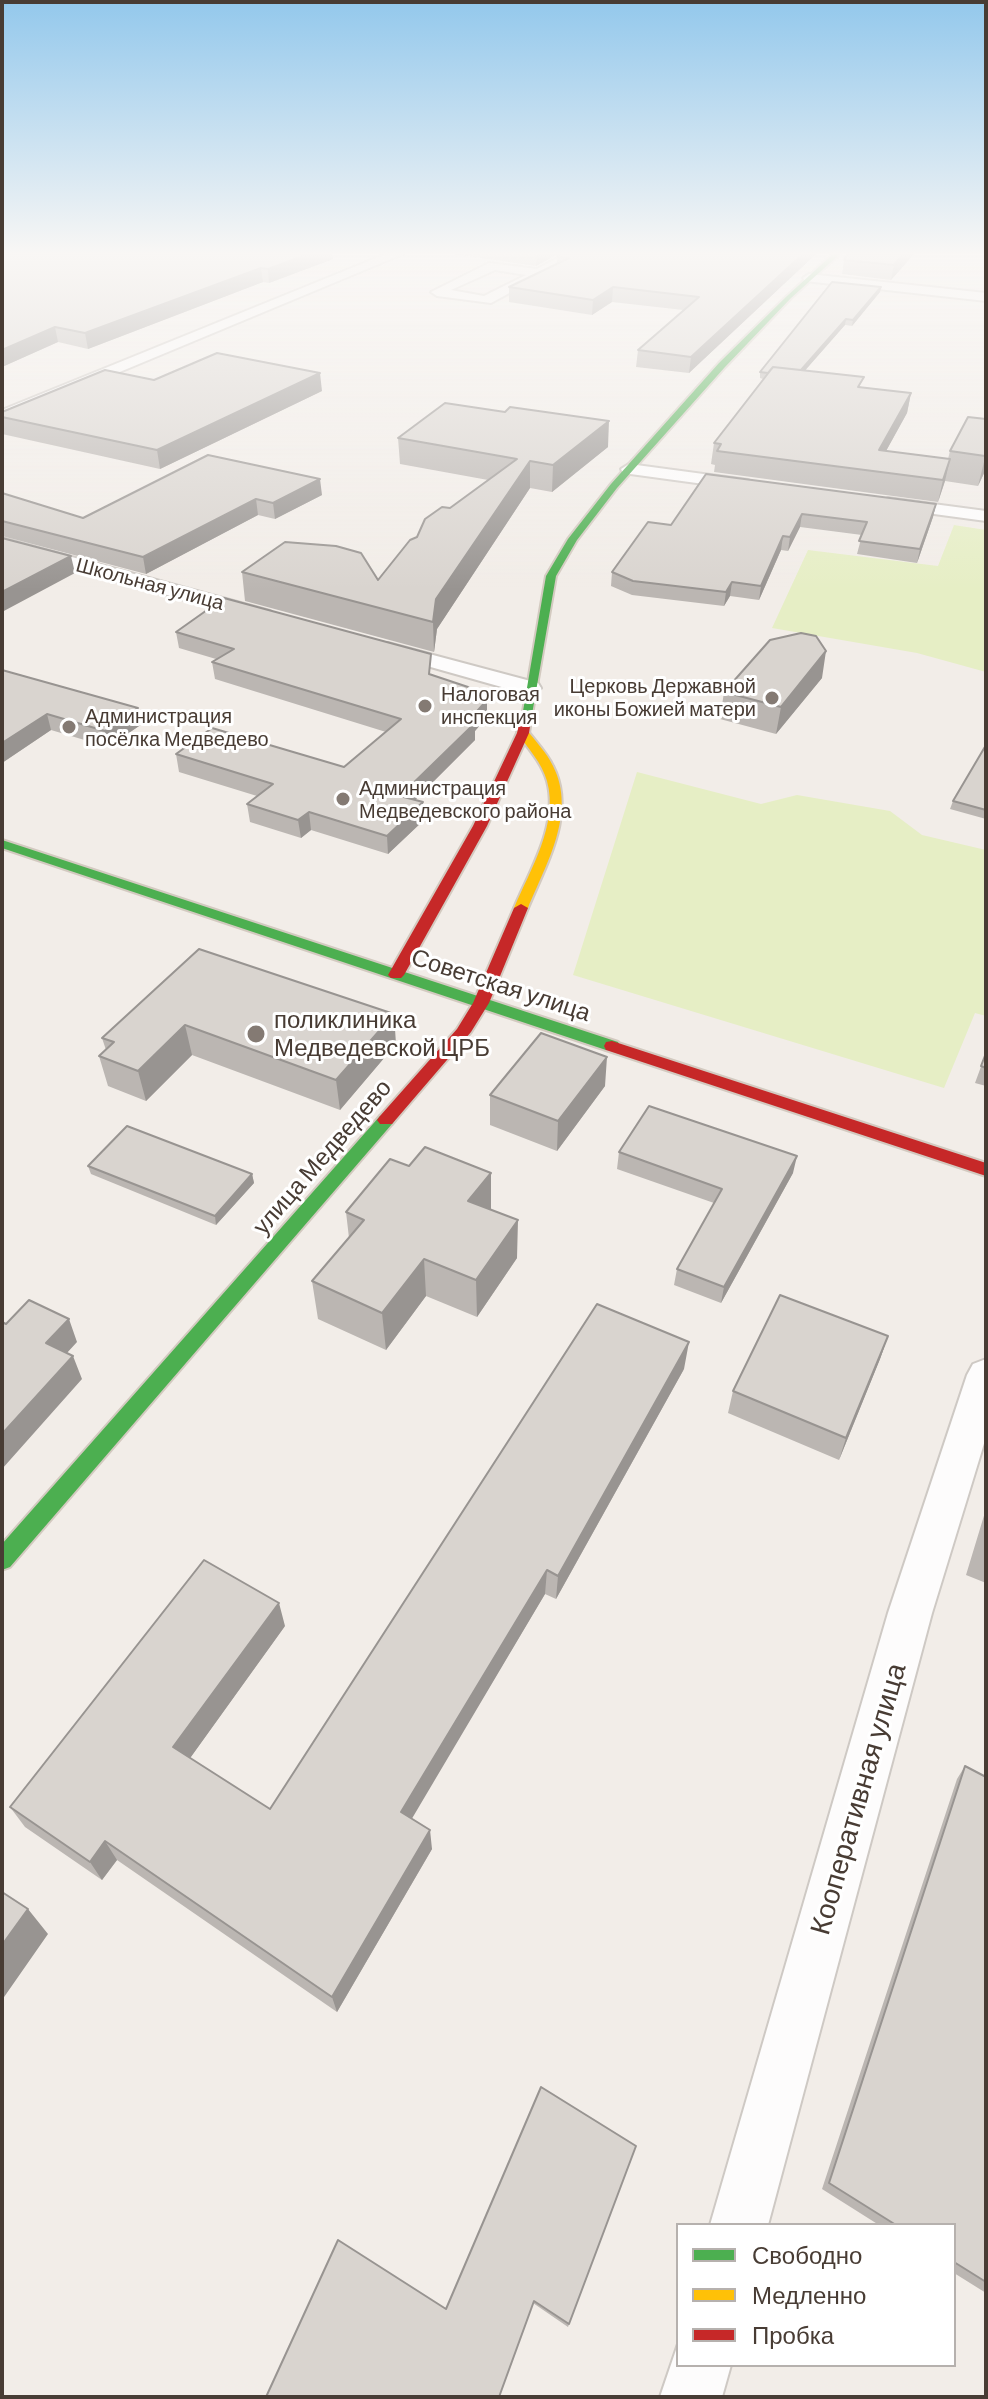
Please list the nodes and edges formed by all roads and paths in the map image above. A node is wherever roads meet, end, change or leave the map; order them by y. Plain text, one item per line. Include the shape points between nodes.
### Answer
1 (124, 366) edge
2 (722, 366) edge
3 (2, 416) edge
4 (629, 469) junction
5 (762, 487) edge
6 (869, 501) edge
7 (986, 516) edge
8 (2, 544) edge
9 (26, 550) junction
10 (2, 562) edge
11 (288, 622) edge
12 (366, 643) edge
13 (530, 688) junction
14 (523, 733) junction
15 (502, 815) dead end
16 (536, 817) dead end
17 (480, 826) junction
18 (553, 830) junction
19 (2, 844) edge
20 (396, 975) junction
21 (481, 1003) junction
22 (986, 1170) edge
23 (986, 1375) edge
24 (2, 1560) edge
25 (740, 2223) edge
26 (699, 2367) edge
27 (691, 2397) edge

1 - 3 street
2 - 4 street
4 - 5 street
4 - 13 street via 551,576
6 - 7 street
8 - 9 street, Школьная улица
9 - 10 street
9 - 11 street, Школьная улица
12 - 13 street
13 - 14 street
14 - 17 street
14 - 18 street, улица Медведево via 552,778
15 - 17 street
16 - 18 street
17 - 20 street
18 - 21 street, улица Медведево
19 - 20 street, Советская улица
20 - 21 street, Советская улица
21 - 22 street, Советская улица
21 - 24 street, улица Медведево via 463,1032
23 - 25 street, Кооперативная улица via 910,1613
26 - 27 street

